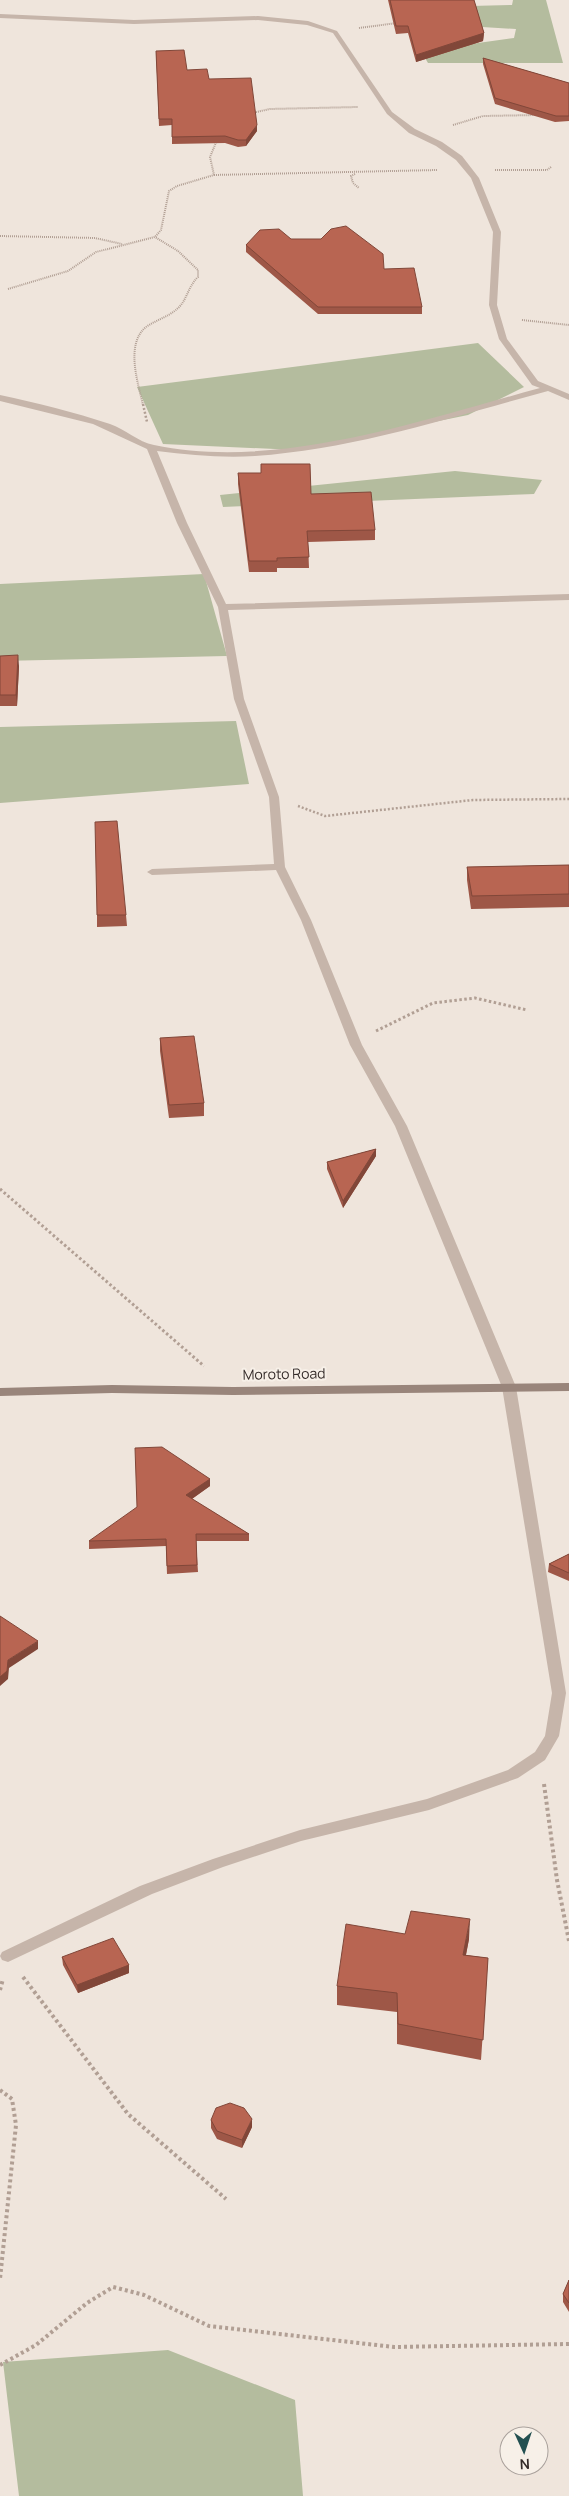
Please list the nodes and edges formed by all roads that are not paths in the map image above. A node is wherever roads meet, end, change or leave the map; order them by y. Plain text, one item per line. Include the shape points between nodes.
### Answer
1 (0, 16) edge
2 (547, 389) junction
3 (569, 397) edge
4 (0, 398) edge
5 (151, 447) junction
6 (569, 597) edge
7 (223, 607) junction
8 (280, 867) junction
9 (152, 872) dead end
10 (509, 1387) junction
11 (569, 1387) edge
12 (0, 1392) edge
13 (8, 1956) road end

1 - 2 street via 134,22 258,18 308,23 335,32 381,104 396,120 459,158 481,190 496,232 493,305 496,318 503,339 522,366 535,383
2 - 3 street
2 - 5 street via 333,444 226,454
4 - 5 street via 82,418
5 - 7 street via 182,523
6 - 7 street
7 - 8 street via 239,699 274,797
8 - 9 street
8 - 10 street via 306,920 356,1045 401,1126
10 - 11 main road, Moroto Road
10 - 12 main road, Moroto Road
10 - 13 street via 559,1693 552,1736 540,1756 512,1774 429,1804 300,1836 191,1873 146,1890

